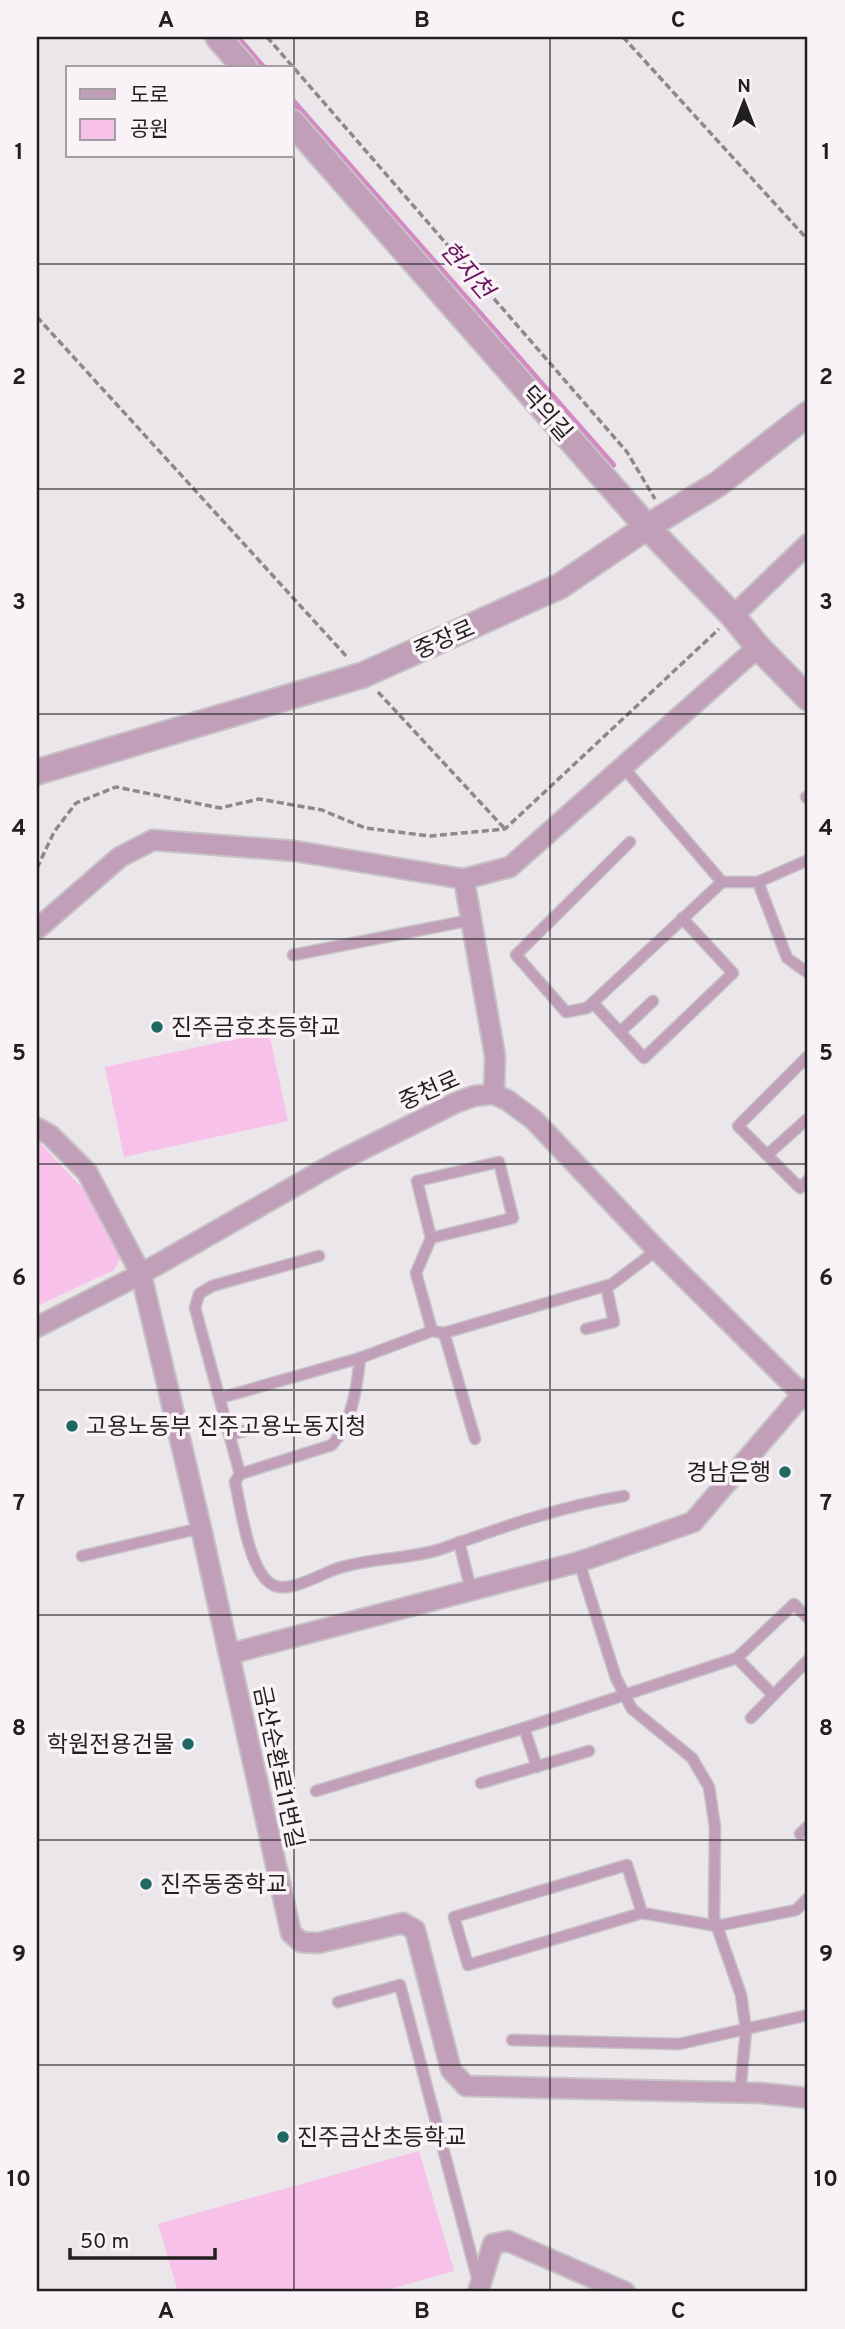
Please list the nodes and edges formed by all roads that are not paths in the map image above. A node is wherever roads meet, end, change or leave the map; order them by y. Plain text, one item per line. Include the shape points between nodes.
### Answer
1 (218, 37) edge
2 (243, 66) edge
3 (294, 124) edge
4 (808, 414) edge
5 (656, 522) junction
6 (808, 544) edge
7 (733, 616) junction
8 (758, 648) junction
9 (808, 698) edge
10 (623, 767) junction
11 (37, 772) edge
12 (630, 842) dead end
13 (808, 860) edge
14 (464, 879) junction
15 (758, 881) junction
16 (722, 882) junction
17 (682, 918) junction
18 (471, 920) junction
19 (37, 929) edge
20 (293, 955) dead end
21 (808, 973) edge
22 (653, 1001) dead end
23 (593, 1003) junction
24 (620, 1032) junction
25 (808, 1056) edge
26 (494, 1094) junction
27 (806, 1119) dead end
28 (37, 1128) edge
29 (767, 1155) junction
30 (808, 1181) edge
31 (431, 1238) junction
32 (657, 1251) junction
33 (319, 1256) dead end
34 (141, 1274) junction
35 (606, 1286) junction
36 (37, 1327) edge
37 (586, 1329) dead end
38 (432, 1331) junction
39 (444, 1333) junction
40 (360, 1357) junction
41 (806, 1394) edge
42 (220, 1398) junction
43 (273, 1423) dead end
44 (230, 1435) junction
45 (475, 1439) dead end
46 (240, 1474) junction
47 (624, 1496) dead end
48 (201, 1528) junction
49 (458, 1542) junction
50 (82, 1556) dead end
51 (579, 1562) junction
52 (471, 1590) junction
53 (808, 1618) edge
54 (229, 1654) junction
55 (737, 1658) junction
56 (808, 1660) edge
57 (624, 1695) junction
58 (773, 1695) junction
59 (751, 1718) dead end
60 (524, 1728) junction
61 (589, 1751) dead end
62 (537, 1767) junction
63 (481, 1783) dead end
64 (316, 1791) dead end
65 (808, 1826) edge
66 (800, 1834) dead end
67 (808, 1898) edge
68 (642, 1913) junction
69 (717, 1926) junction
70 (338, 2002) dead end
71 (808, 2015) edge
72 (747, 2030) junction
73 (512, 2040) dead end
74 (740, 2094) junction
75 (808, 2098) edge
76 (479, 2290) edge
77 (625, 2292) edge

1 - 2 street
3 - 5 street, 덕의길
4 - 5 street, 중장로 via 718,484
5 - 7 street, 덕의길
5 - 11 street, 중장로 via 560,586 363,675
6 - 7 street
7 - 8 street, 덕의길
8 - 9 street, 덕의길
8 - 10 street
10 - 14 street via 510,867
10 - 16 lane
12 - 23 lane via 516,955 566,1012
13 - 15 lane
14 - 18 street
14 - 19 street via 295,852 153,841 120,857
15 - 16 lane
15 - 21 lane via 787,958
16 - 17 lane
17 - 23 lane
17 - 24 lane via 733,973 644,1058
18 - 20 lane
18 - 26 street via 495,1055
22 - 24 lane
23 - 24 lane
25 - 29 lane via 738,1126
26 - 32 street, 중천로 via 534,1120
26 - 34 street, 중천로 via 455,1103 337,1162
27 - 29 lane
28 - 34 street, 금산순환로11번길 via 87,1172
29 - 30 lane via 800,1188
31 - 31 lane via 417,1181 499,1162 513,1218
31 - 38 lane via 416,1273
32 - 35 lane
32 - 41 street, 중천로
33 - 42 lane via 212,1286 199,1294 195,1308
34 - 36 street, 중천로
34 - 48 street, 금산순환로11번길
35 - 37 lane via 614,1322
35 - 39 lane
38 - 39 lane
38 - 40 lane
39 - 45 lane
40 - 42 lane
40 - 46 lane via 358,1384 342,1435 332,1446
41 - 51 street via 693,1522
42 - 44 lane
43 - 44 lane
44 - 46 lane
46 - 49 lane via 235,1482 253,1556 271,1585 293,1586 340,1567 406,1557
47 - 49 lane via 520,1521
48 - 50 lane
48 - 54 street, 금산순환로11번길
49 - 52 lane
51 - 52 street
51 - 57 lane
52 - 54 street
53 - 55 lane via 794,1604
54 - 74 street, 금산순환로11번길 via 291,1933 301,1942 318,1943 402,1923 415,1930 451,2070 466,2086
55 - 57 lane
55 - 58 lane
56 - 58 lane
57 - 60 lane
57 - 69 lane via 632,1709 692,1758 709,1787 715,1827
58 - 59 lane
60 - 62 lane
60 - 64 lane
61 - 62 lane
62 - 63 lane
65 - 66 lane
67 - 69 lane via 796,1910
68 - 68 lane via 468,1965 454,1917 627,1866
68 - 69 lane
69 - 72 lane via 741,1995
70 - 76 lane via 400,1985
71 - 72 lane
72 - 73 lane via 679,2044
72 - 74 lane
74 - 75 street, 금산순환로11번길
76 - 77 street via 493,2244 508,2241

